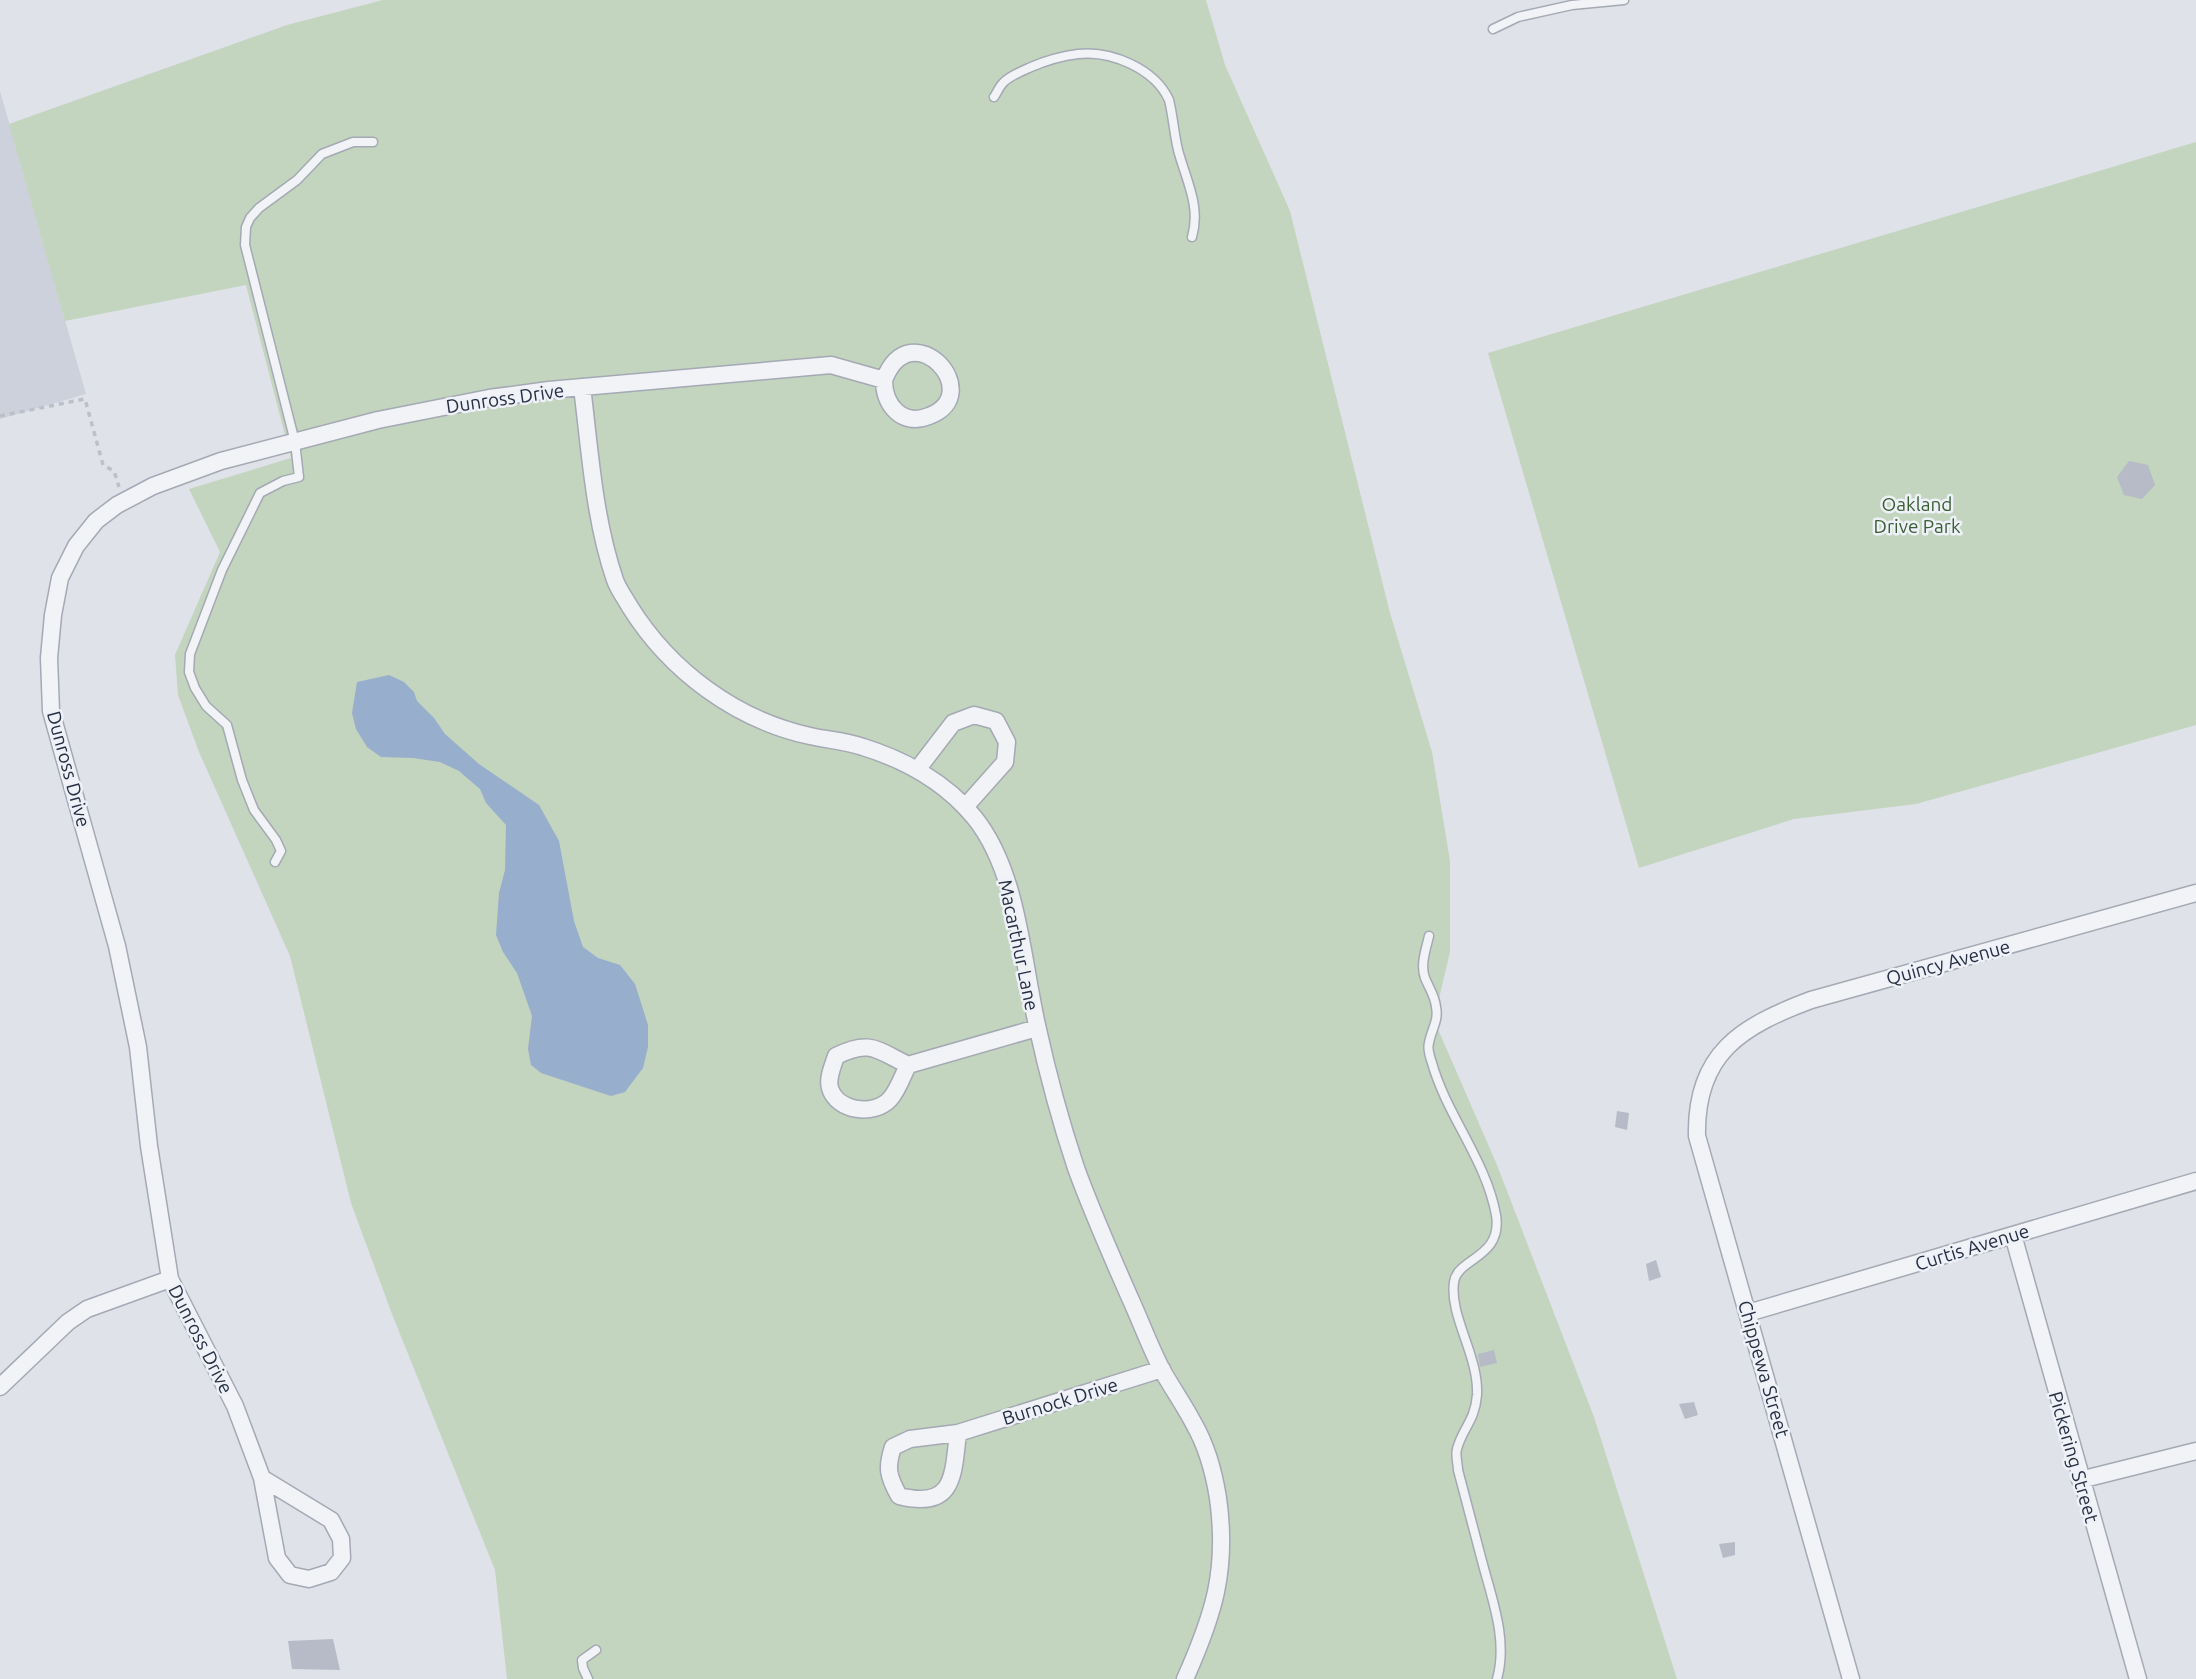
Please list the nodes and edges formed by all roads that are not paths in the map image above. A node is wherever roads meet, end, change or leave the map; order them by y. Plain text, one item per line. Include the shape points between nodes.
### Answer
1 (1624, 0) edge
2 (1493, 29) dead end
3 (994, 97) dead end
4 (373, 142) dead end
5 (1192, 237) dead end
6 (884, 380) junction
7 (582, 387) junction
8 (295, 442) junction
9 (917, 770) junction
10 (965, 807) junction
11 (275, 862) dead end
12 (2196, 893) edge
13 (1429, 936) dead end
14 (1037, 1028) junction
15 (1716, 1061) joint
16 (908, 1065) junction
17 (2196, 1181) edge
18 (2012, 1235) junction
19 (170, 1279) junction
20 (1748, 1313) junction
21 (1162, 1369) junction
22 (0, 1387) edge
23 (958, 1433) junction
24 (2196, 1451) edge
25 (262, 1478) junction
26 (2080, 1480) junction
27 (596, 1650) dead end
28 (588, 1679) edge
29 (1185, 1679) edge
30 (1497, 1679) edge
31 (1851, 1679) edge
32 (2138, 1679) edge

1 - 2 lane via 1572,5 1518,17
3 - 5 lane via 1003,82 1023,71 1077,54 1107,56 1149,75 1169,100 1196,212
4 - 8 lane via 353,142 322,155 259,208 246,228 245,245
6 - 6 street via 896,360 916,353 938,360 950,389 942,408 913,419 887,402
6 - 7 street, Dunross Drive via 831,365
7 - 8 street, Dunross Drive via 476,401
7 - 9 street, Macarthur Lane via 598,511 616,583 639,622 669,658 742,712 806,735 860,746
8 - 11 lane via 299,477 260,493 222,570 190,654 195,688 227,725 254,810 281,851
8 - 19 street, Dunross Drive via 220,461 153,486 96,522 60,578 53,615 51,710 117,946 138,1047
9 - 10 street, Macarthur Lane
9 - 10 street via 953,723 974,715 996,722 1007,743 1005,762
10 - 14 street, Macarthur Lane via 1004,872
12 - 15 street, Quincy Avenue via 1811,1000 1750,1027
13 - 30 lane via 1423,961 1437,1017 1428,1045 1432,1065 1479,1166 1496,1217 1494,1238 1482,1255 1458,1271 1453,1294 1473,1362 1477,1394 1474,1416 1456,1451 1458,1470 1499,1627
14 - 16 street
14 - 21 street, Macarthur Lane via 1076,1168
15 - 20 street, Chippewa Street via 1696,1111 1697,1136
16 - 16 street via 871,1047 855,1047 836,1056 830,1088 838,1102 852,1109 873,1108 889,1100
17 - 18 street, Curtis Avenue
18 - 20 street, Curtis Avenue
18 - 26 street, Pickering Street
19 - 22 street via 116,1297 68,1322
19 - 25 street, Dunross Drive via 235,1406
20 - 31 street, Chippewa Street
21 - 23 street, Burnock Drive
21 - 29 street, Macarthur Lane via 1196,1428 1218,1497 1219,1585 1206,1633
23 - 23 street, Burnock Drive via 910,1439 893,1447 888,1463 899,1496 928,1499 944,1490 952,1478
24 - 26 street
25 - 25 street, Dunross Drive via 331,1520 341,1539 342,1558 331,1572 309,1579 290,1575 278,1558
26 - 32 street, Pickering Street
27 - 28 lane via 582,1660

